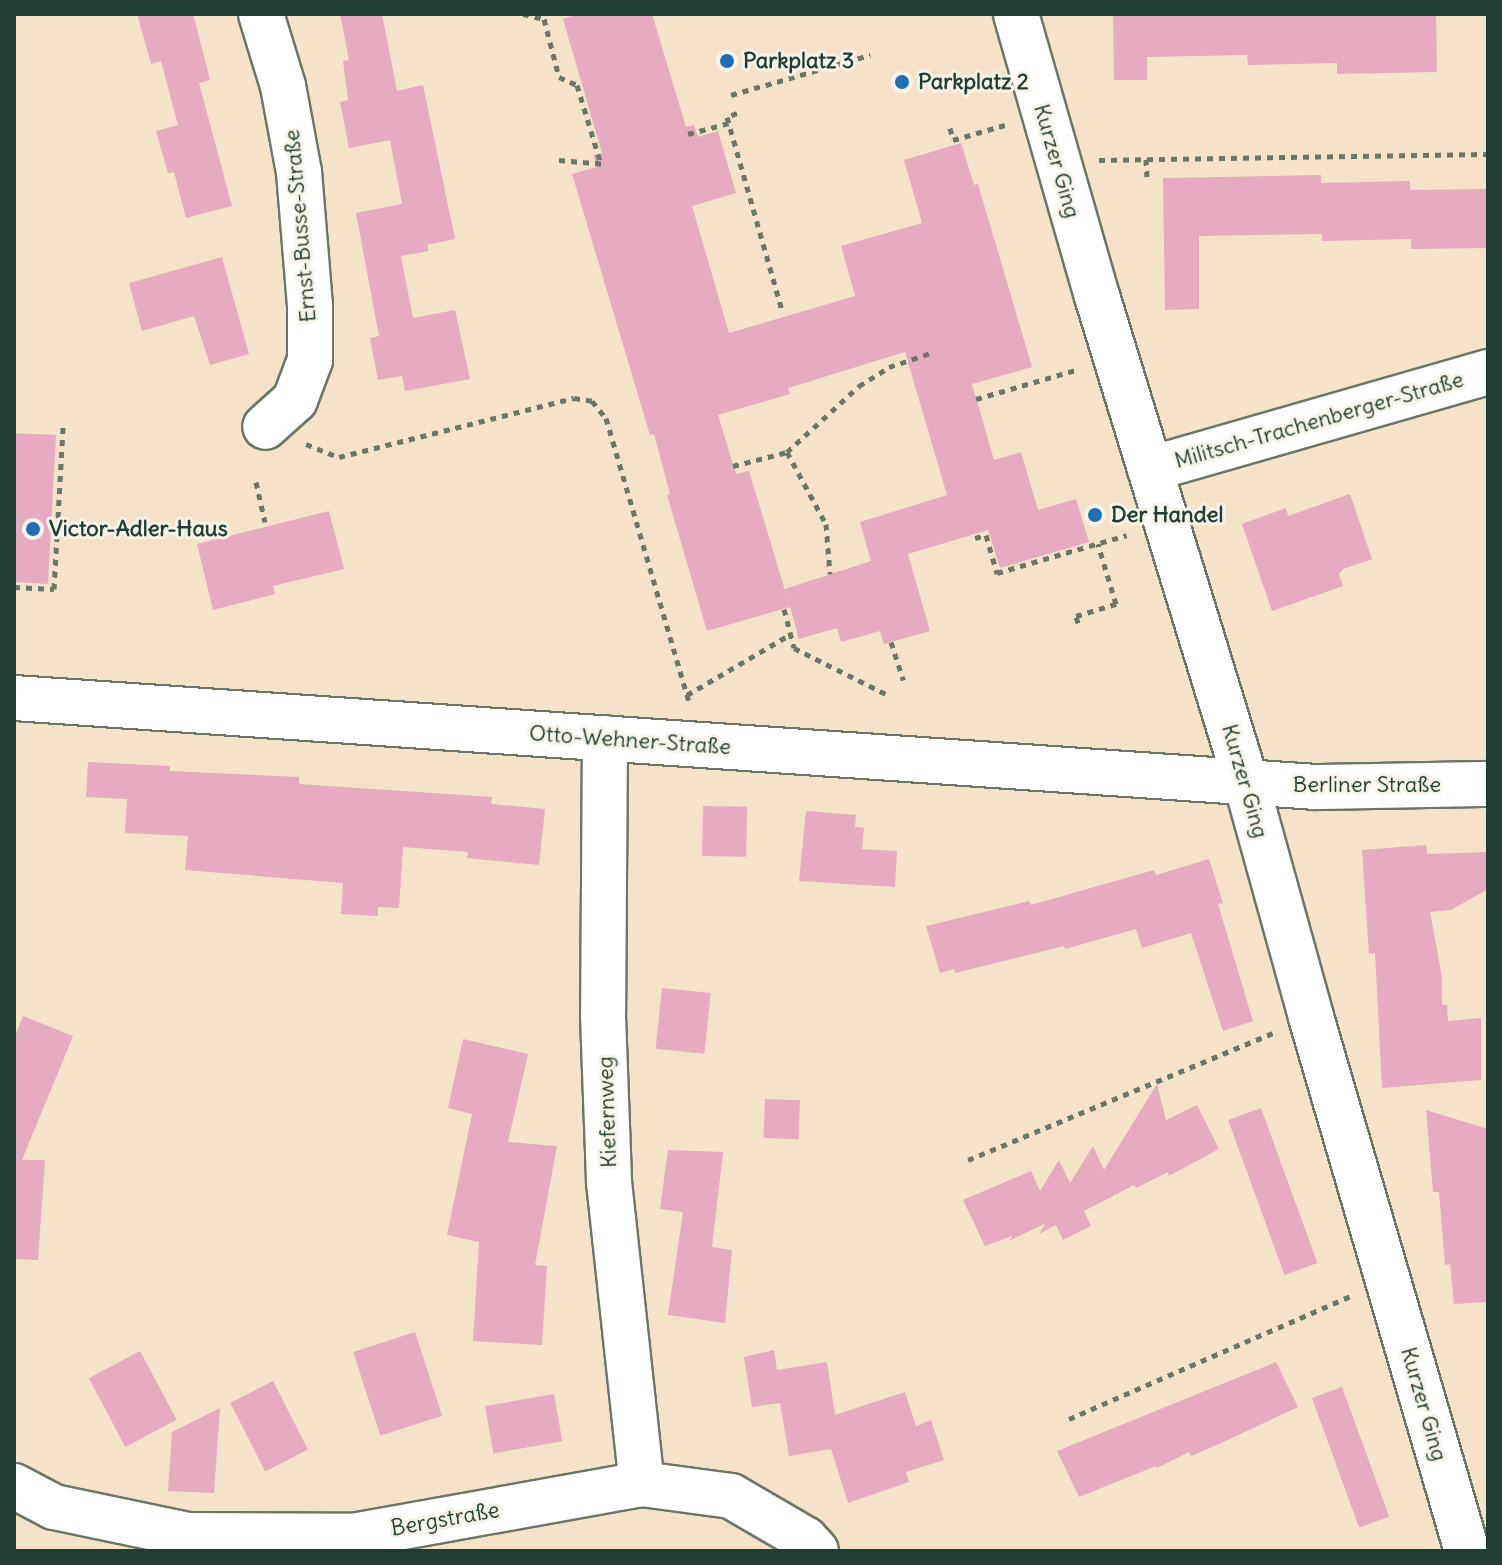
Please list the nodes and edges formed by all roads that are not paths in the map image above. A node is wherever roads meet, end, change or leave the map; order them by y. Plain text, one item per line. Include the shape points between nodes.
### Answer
1 (261, 14) edge
2 (1016, 14) edge
3 (1488, 372) edge
4 (265, 427) road end
5 (1150, 469) junction
6 (14, 698) edge
7 (605, 738) junction
8 (1246, 782) junction
9 (1488, 784) edge
10 (642, 1484) junction
11 (14, 1486) edge
12 (354, 1544) edge
13 (1464, 1550) edge
14 (816, 1551) edge

1 - 4 street, Ernst-Busse-Straße via 283,86 299,172 310,305 310,360 295,400
2 - 5 street, Kurzer Ging
3 - 5 street, Militsch-Trachenberger-Straße
5 - 8 street, Kurzer Ging
6 - 7 street, Otto-Wehner-Straße
7 - 8 street, Otto-Wehner-Straße
7 - 10 street, Kiefernweg via 603,1016 609,1182
8 - 9 street, Berliner Straße via 1315,787
8 - 13 street, Kurzer Ging
10 - 12 street, Bergstraße
10 - 14 street, Bergstraße via 731,1496 805,1539
11 - 12 street, Bergstraße via 54,1507 188,1535

